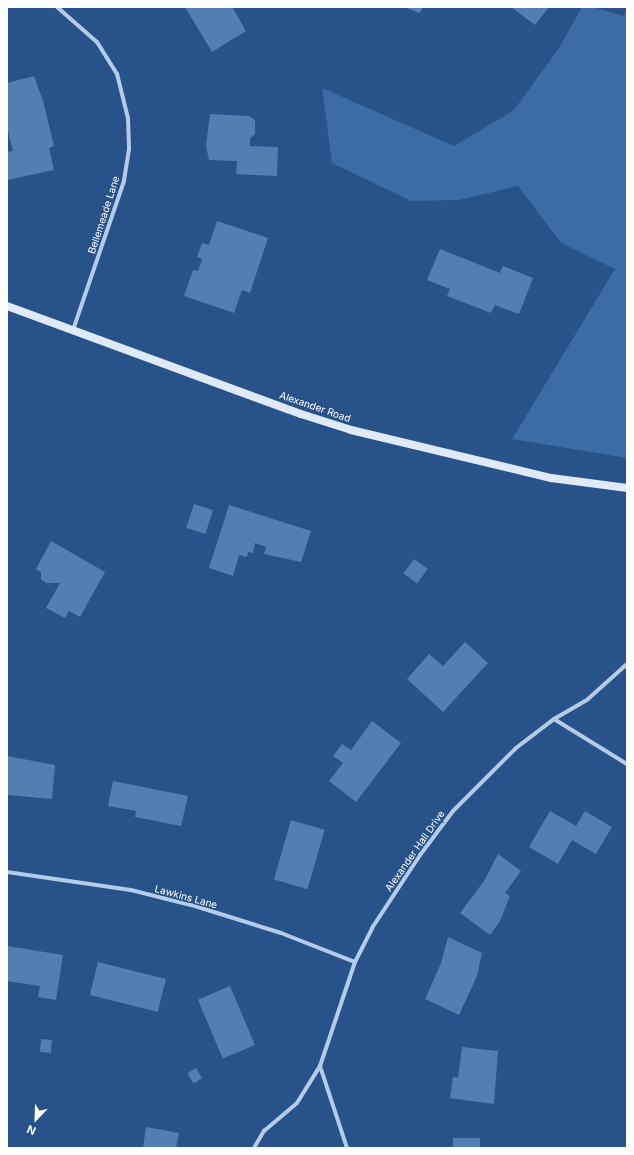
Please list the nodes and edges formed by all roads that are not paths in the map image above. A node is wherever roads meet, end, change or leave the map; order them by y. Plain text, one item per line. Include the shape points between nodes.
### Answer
1 (57, 7) edge
2 (7, 306) edge
3 (73, 330) junction
4 (627, 488) edge
5 (627, 664) edge
6 (554, 719) junction
7 (627, 764) edge
8 (7, 872) edge
9 (355, 962) junction
10 (320, 1066) junction
11 (254, 1148) edge
12 (347, 1148) edge

1 - 3 street, Bellemeade Lane via 97,42 117,74 128,118 129,149 124,181
2 - 3 street, Alexander Road
3 - 4 street, Alexander Road via 351,430 551,478
5 - 6 street, Alexander Hall Drive via 588,699
6 - 7 street
6 - 9 street, Alexander Hall Drive via 494,768 453,811 385,908
8 - 9 street, Lawkins Lane via 131,890 198,907 281,933
9 - 10 street, Alexander Hall Drive
10 - 11 street, Alexander Hall Drive via 297,1103 264,1131
10 - 12 street

